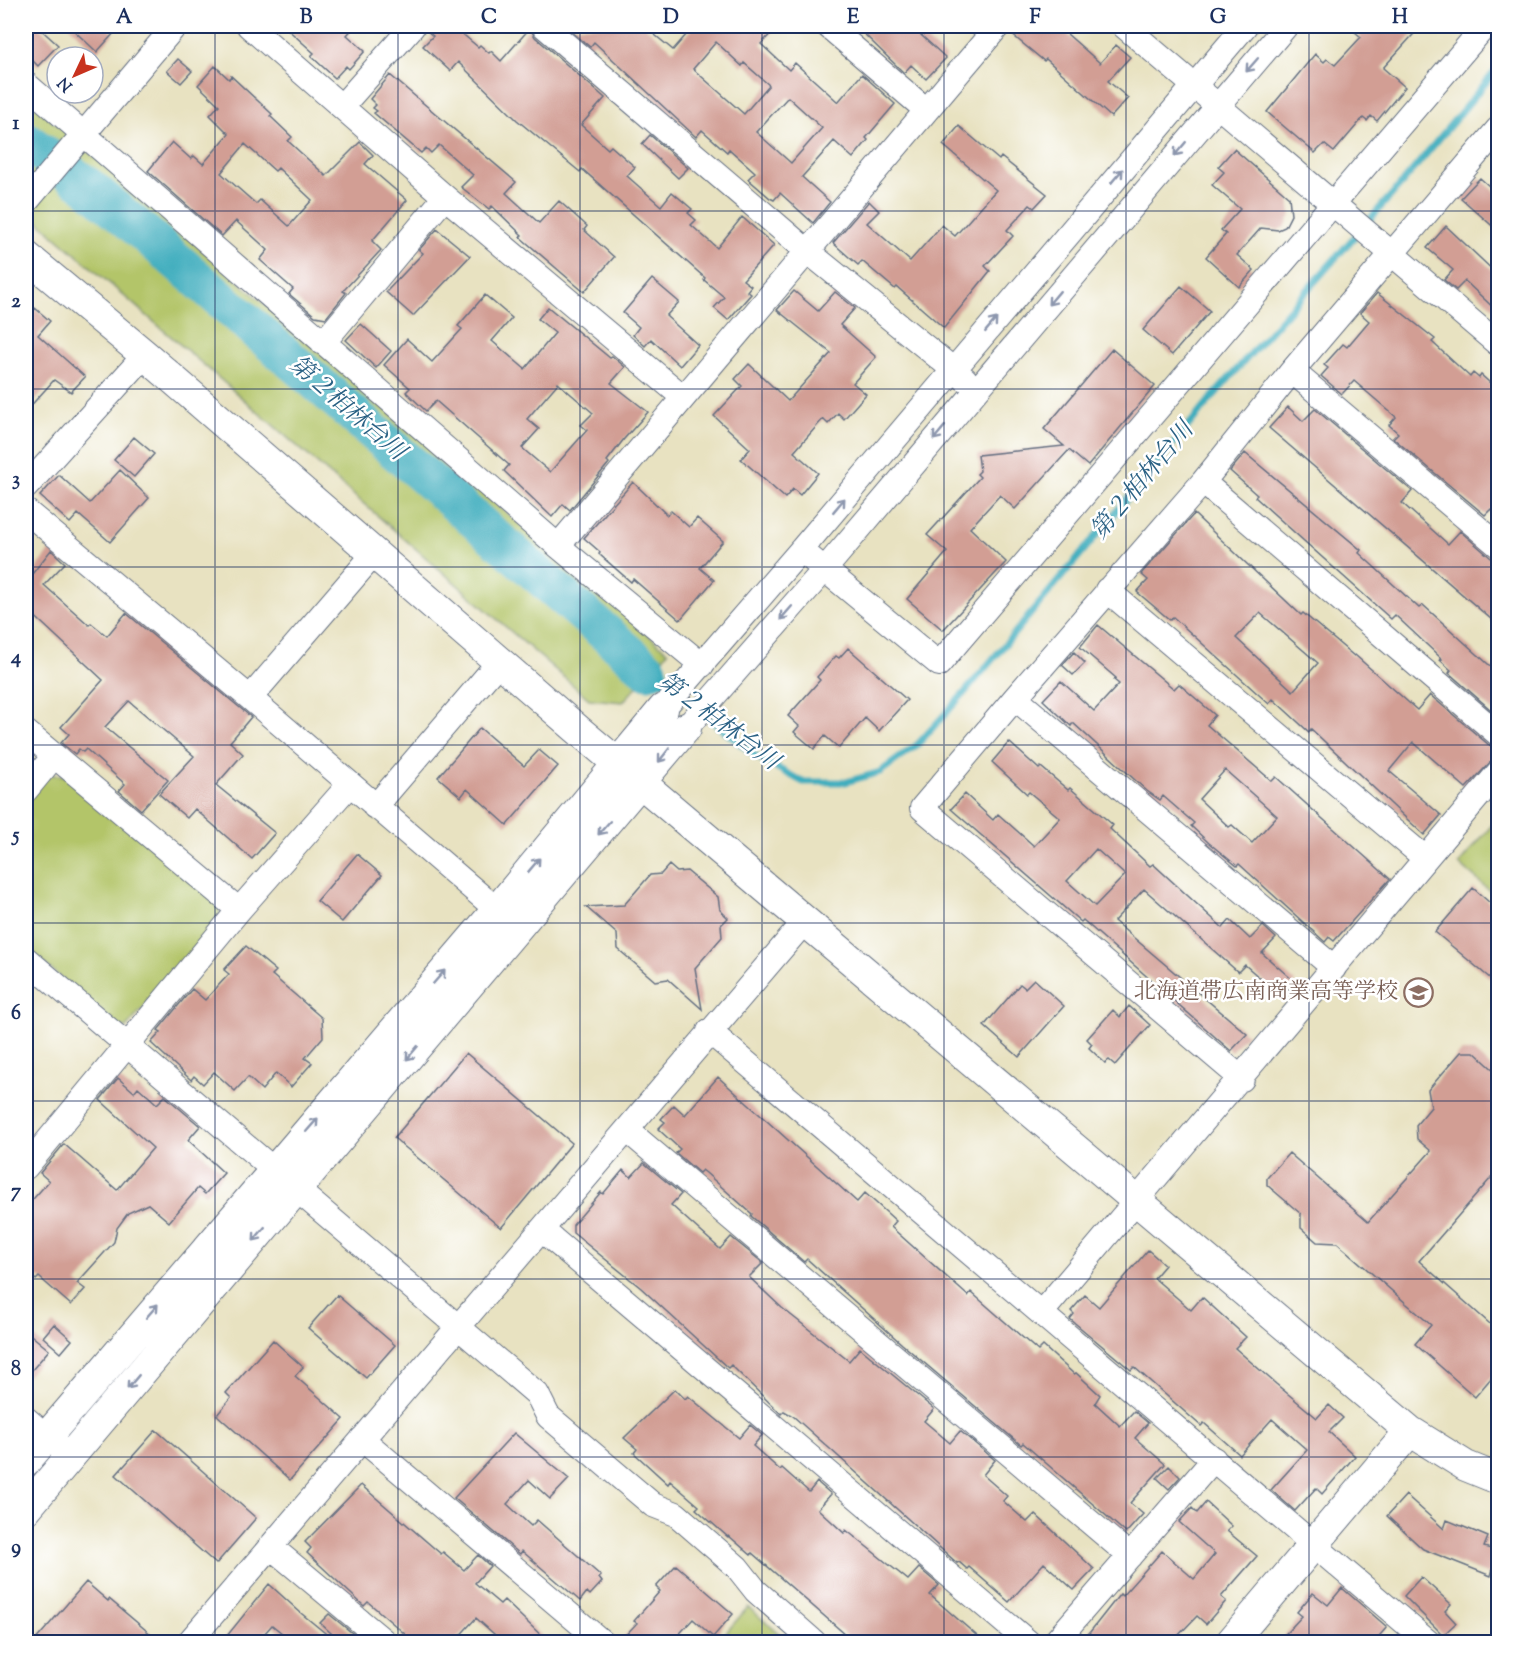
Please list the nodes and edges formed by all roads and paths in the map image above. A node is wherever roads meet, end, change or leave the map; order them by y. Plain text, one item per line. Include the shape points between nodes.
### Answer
1 (175, 26) edge
2 (249, 26) edge
3 (413, 26) edge
4 (544, 26) edge
5 (828, 26) edge
6 (998, 26) edge
7 (1124, 26) edge
8 (1245, 26) edge
9 (1286, 26) edge
10 (1485, 26) edge
11 (26, 84) edge
12 (1195, 84) junction
13 (1218, 105) junction
14 (342, 106) junction
15 (925, 109) junction
16 (83, 132) junction
17 (1495, 139) edge
18 (445, 197) junction
19 (26, 202) edge
20 (1341, 210) junction
21 (1384, 248) junction
22 (806, 250) junction
23 (26, 256) edge
24 (323, 343) junction
25 (1498, 344) edge
26 (145, 355) junction
27 (954, 369) junction
28 (1292, 371) junction
29 (977, 388) junction
30 (683, 397) junction
31 (1203, 482) junction
32 (26, 487) edge
33 (26, 511) edge
34 (1498, 545) edge
35 (558, 546) junction
36 (801, 550) junction
37 (374, 554) junction
38 (825, 569) junction
39 (1107, 591) junction
40 (500, 662) junction
41 (696, 671) junction
42 (250, 698) junction
43 (1015, 698) junction
44 (663, 708) joint
45 (686, 728) joint
46 (26, 732) edge
47 (1498, 734) edge
48 (54, 756) junction
49 (618, 763) junction
50 (1498, 773) edge
51 (642, 783) junction
52 (349, 785) junction
53 (26, 790) edge
54 (375, 807) junction
55 (1425, 858) junction
56 (239, 910) junction
57 (507, 919) junction
58 (806, 920) junction
59 (26, 959) edge
60 (1334, 968) junction
61 (709, 1032) junction
62 (127, 1046) junction
63 (1242, 1079) junction
64 (627, 1130) junction
65 (26, 1167) edge
66 (273, 1169) junction
67 (297, 1189) junction
68 (1137, 1201) junction
69 (542, 1230) junction
70 (1042, 1312) junction
71 (459, 1326) junction
72 (35, 1427) edge
73 (1410, 1431) junction
74 (362, 1439) junction
75 (69, 1457) junction
76 (1214, 1459) junction
77 (26, 1461) edge
78 (1498, 1479) edge
79 (26, 1509) edge
80 (1314, 1543) junction
81 (271, 1547) junction
82 (1130, 1556) junction
83 (1418, 1640) edge
84 (189, 1642) edge
85 (385, 1642) edge
86 (602, 1642) edge
87 (814, 1642) edge
88 (1028, 1642) edge
89 (1055, 1642) edge
90 (1231, 1642) edge

1 - 16 street
2 - 14 street
3 - 14 street
4 - 22 street
5 - 15 street
6 - 15 street
7 - 12 street
8 - 12 street
9 -> 13 street
10 - 20 street
11 - 16 street
12 - 13 street
27 -> 12 street
13 - 20 street
13 -> 29 street
14 - 18 street
15 - 22 street
16 - 19 street
16 - 24 street
17 - 21 street
18 - 24 street
18 - 30 street
20 - 21 street
20 - 38 street via 939,664
21 - 25 street
21 - 28 street
22 - 27 street
22 - 30 street
23 - 26 street
24 - 35 street
26 - 32 street
26 - 37 street
27 - 29 street
36 -> 27 street
28 - 31 street
28 - 34 street
29 -> 38 street
30 - 35 street
31 - 39 street
31 - 47 street
33 - 42 street
35 - 41 street
36 - 38 street
36 - 41 street
37 - 40 street
37 - 42 street
38 -> 45 street
39 - 43 street
39 - 55 street
40 - 49 street
40 - 54 street
41 - 44 street
42 - 52 street
43 - 60 street
43 - 63 street via 922,808
44 - 49 street
45 -> 51 street
46 - 48 street
48 - 53 street
48 - 56 street
49 - 51 street
57 -> 49 street
50 - 55 street
51 -> 57 street
51 - 58 street
52 - 54 street
52 - 56 street
54 - 57 street
55 - 60 street
56 - 62 street
66 -> 57 street
57 -> 67 street
58 - 61 street
58 - 68 street
59 - 62 street
60 - 63 street
61 - 64 street
61 - 70 street
62 - 65 street
62 - 66 street
63 - 68 street
64 - 69 street
64 - 82 street
66 - 67 street
72 -> 66 street
67 - 71 street
67 -> 75 street
68 - 70 street
68 - 73 street
69 - 71 street
69 - 88 street
70 - 76 street
71 - 74 street
71 - 87 street via 537,1394 548,1416 653,1505 676,1514
72 - 75 street
72 - 77 street
73 - 78 street via 1466,1466
73 - 80 street
74 - 81 street
74 - 86 street
75 - 79 street
76 - 80 street
76 - 82 street
80 - 83 street
80 - 90 street
81 - 84 street
81 - 85 street
82 - 89 street

